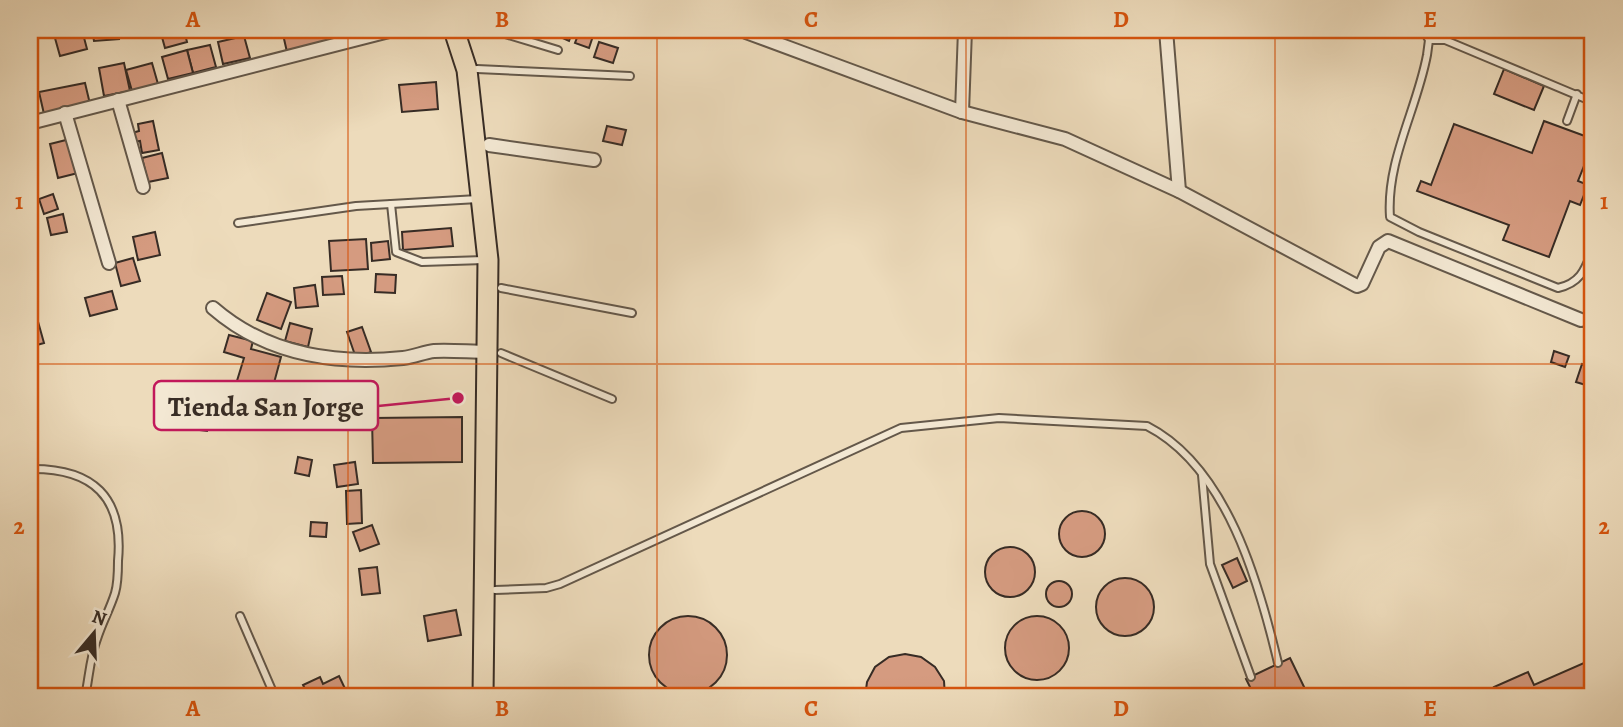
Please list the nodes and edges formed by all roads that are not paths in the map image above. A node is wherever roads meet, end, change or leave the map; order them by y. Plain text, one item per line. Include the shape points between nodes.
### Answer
1 (393, 30) edge
2 (965, 30) edge
3 (1166, 30) edge
4 (1423, 30) edge
5 (463, 31) edge
6 (747, 33) dead end
7 (1429, 40) junction
8 (558, 50) dead end
9 (477, 69) junction
10 (630, 76) dead end
11 (1577, 94) junction
12 (118, 100) junction
13 (1593, 102) edge
14 (962, 112) junction
15 (65, 113) junction
16 (1567, 121) dead end
17 (30, 123) edge
18 (489, 145) junction
19 (594, 160) dead end
20 (144, 187) dead end
21 (1178, 191) junction
22 (483, 198) junction
23 (391, 204) junction
24 (238, 223) dead end
25 (1593, 249) edge
26 (488, 260) junction
27 (108, 263) dead end
28 (501, 288) junction
29 (213, 308) dead end
30 (632, 313) dead end
31 (1581, 320) dead end
32 (494, 352) junction
33 (612, 399) dead end
34 (30, 469) edge
35 (1202, 473) junction
36 (495, 590) junction
37 (240, 616) dead end
38 (1278, 663) dead end
39 (1251, 677) dead end
40 (85, 697) edge
41 (275, 697) edge
42 (483, 697) edge
43 (496, 697) edge

1 - 12 street
2 - 14 street
3 - 21 street
4 - 7 lane
5 - 8 lane via 502,33
5 - 9 main road
5 - 22 main road
6 - 14 street
7 - 11 lane via 1445,40
7 - 25 lane via 1393,172 1390,217 1558,288 1573,285 1583,275
9 - 10 lane
9 - 18 main road
11 - 13 lane
11 - 16 lane
12 - 15 street
12 - 20 street
14 - 21 street via 1065,139
15 - 17 street
15 - 27 street
18 - 19 street
18 - 28 main road
21 - 31 street via 1357,286 1379,247 1388,241
22 - 23 lane
22 - 26 main road
23 - 24 lane
23 - 26 lane via 397,252 422,262
26 - 32 main road
28 - 30 lane
28 - 32 main road
29 - 32 street via 253,338 320,357 354,362 432,351
32 - 33 lane
32 - 36 main road
32 - 42 main road
34 - 40 lane via 55,469 87,481 106,494 116,514 120,538 116,591 96,640
35 - 36 lane via 1168,437 1147,426 999,418 901,428 560,584
35 - 38 lane via 1248,554
35 - 39 lane via 1210,564
36 - 43 main road
37 - 41 lane

